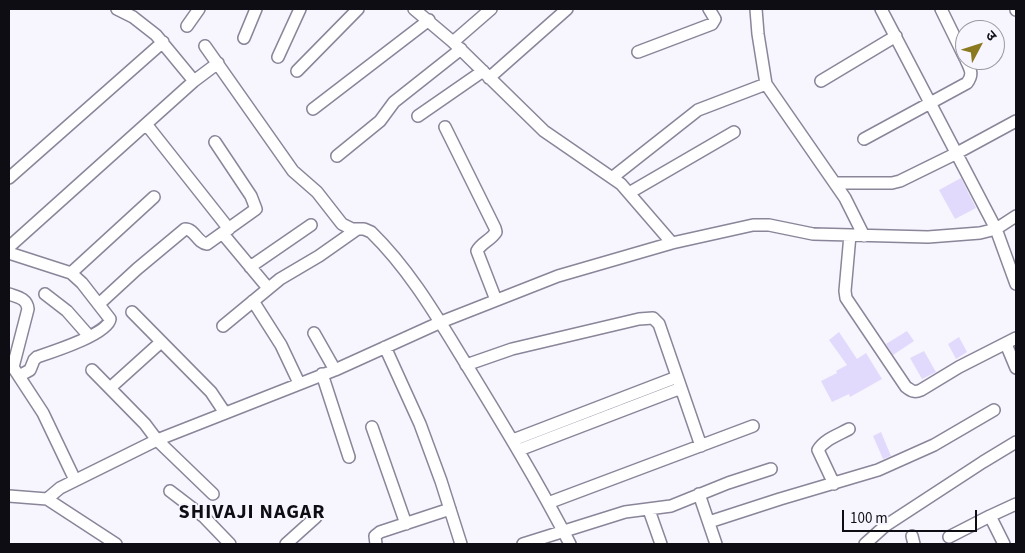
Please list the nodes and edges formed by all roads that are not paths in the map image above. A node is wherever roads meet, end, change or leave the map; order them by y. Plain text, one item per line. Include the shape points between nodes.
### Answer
1 (117, 9) edge
2 (199, 9) edge
3 (256, 9) edge
4 (300, 9) edge
5 (358, 9) edge
6 (414, 9) edge
7 (491, 9) edge
8 (566, 9) edge
9 (709, 9) edge
10 (756, 9) edge
11 (881, 9) edge
12 (941, 9) edge
13 (429, 20) junction
14 (188, 26) dead end
15 (896, 36) junction
16 (244, 38) dead end
17 (955, 38) edge
18 (163, 42) junction
19 (205, 46) dead end
20 (457, 46) junction
21 (638, 52) dead end
22 (278, 57) dead end
23 (218, 62) junction
24 (970, 70) edge
25 (297, 71) dead end
26 (486, 74) junction
27 (194, 81) junction
28 (820, 81) dead end
29 (766, 84) junction
30 (930, 103) junction
31 (313, 109) dead end
32 (418, 116) dead end
33 (1016, 121) edge
34 (146, 124) junction
35 (445, 127) dead end
36 (734, 132) dead end
37 (864, 139) dead end
38 (215, 142) dead end
39 (956, 153) junction
40 (337, 156) dead end
41 (613, 177) junction
42 (9, 178) edge
43 (835, 183) junction
44 (629, 193) junction
45 (154, 197) dead end
46 (1016, 216) edge
47 (311, 225) dead end
48 (996, 229) junction
49 (356, 230) junction
50 (226, 231) junction
51 (850, 235) junction
52 (864, 236) junction
53 (672, 243) junction
54 (9, 247) edge
55 (9, 253) edge
56 (250, 267) junction
57 (71, 273) junction
58 (1016, 284) edge
59 (268, 288) junction
60 (9, 294) edge
61 (45, 294) dead end
62 (496, 300) junction
63 (253, 301) junction
64 (99, 304) junction
65 (132, 312) dead end
66 (441, 322) junction
67 (223, 326) dead end
68 (314, 334) dead end
69 (89, 336) junction
70 (1016, 338) edge
71 (161, 342) junction
72 (1006, 344) junction
73 (385, 347) junction
74 (466, 365) junction
75 (13, 368) edge
76 (1016, 368) edge
77 (92, 370) dead end
78 (335, 370) junction
79 (322, 374) junction
80 (677, 377) junction
81 (299, 383) junction
82 (110, 388) junction
83 (681, 388) junction
84 (614, 408) junction
85 (994, 410) dead end
86 (224, 412) junction
87 (753, 426) dead end
88 (372, 427) dead end
89 (850, 429) dead end
90 (157, 440) junction
91 (1016, 442) edge
92 (516, 445) junction
93 (702, 446) junction
94 (350, 457) dead end
95 (771, 469) dead end
96 (75, 480) junction
97 (834, 484) junction
98 (170, 491) dead end
99 (213, 494) dead end
100 (699, 494) junction
101 (9, 496) edge
102 (48, 499) junction
103 (548, 503) junction
104 (1016, 504) edge
105 (450, 509) junction
106 (649, 510) junction
107 (990, 516) junction
108 (316, 517) dead end
109 (709, 522) junction
110 (406, 524) junction
111 (564, 532) junction
112 (949, 537) dead end
113 (115, 544) edge
114 (230, 544) edge
115 (286, 544) edge
116 (376, 544) edge
117 (461, 544) edge
118 (523, 544) edge
119 (570, 544) edge
120 (661, 544) edge
121 (716, 544) edge
122 (865, 544) edge
123 (1004, 544) edge

1 - 18 street via 146,26
2 - 14 street
3 - 16 street
4 - 22 street
5 - 25 street
6 - 13 street
7 - 20 street
8 - 26 street
9 - 21 street via 715,19 712,24
10 - 29 street
11 - 15 street
12 - 17 street
13 - 20 street
13 - 31 street
15 - 28 street
15 - 30 street
18 - 27 street
18 - 42 street
19 - 23 street
20 - 26 street
20 - 40 street via 394,102 380,121
23 - 27 street
23 - 49 street via 293,171 316,192 342,224
24 - 30 street via 971,78 967,83
26 - 32 street
26 - 41 street via 544,131
27 - 34 street
29 - 41 street via 698,110
29 - 43 street
30 - 37 street
30 - 39 street
33 - 39 street
34 - 50 street
34 - 54 street
35 - 62 street via 495,228 494,236 477,251
36 - 44 street
38 - 50 street via 256,204 253,212
39 - 43 street via 892,183
39 - 48 street
41 - 44 street
43 - 52 street
44 - 53 street
45 - 57 street
46 - 48 street
47 - 56 street
48 - 52 street via 980,234 928,237
48 - 58 street
49 - 59 street
49 - 66 street via 367,230 376,237 418,287
50 - 56 street
50 - 64 street via 207,244 185,229
51 - 52 street
51 - 53 street via 813,234 753,225
51 - 72 street via 846,298 911,391 921,390
53 - 62 street via 558,276
55 - 57 street
56 - 59 street
57 - 64 street
59 - 63 street
60 - 75 street via 26,301 28,309
61 - 69 street via 67,311
62 - 66 street
63 - 67 street
63 - 81 street via 286,354
64 - 69 street via 110,322
65 - 71 street
66 - 73 street
66 - 74 street
68 - 78 street
69 - 75 street via 37,357 30,370
70 - 72 street
71 - 82 street
71 - 86 street via 211,392
72 - 76 street
73 - 78 street
73 - 105 street via 420,424
74 - 80 street via 512,349 653,318 659,324
74 - 92 street
75 - 96 street via 52,430
77 - 82 street
78 - 79 street
79 - 81 street
79 - 94 street
80 - 83 street
80 - 84 street
81 - 86 street
82 - 90 street
83 - 84 street
83 - 93 street
84 - 92 street
85 - 97 street via 918,452 878,470
86 - 90 street
87 - 93 street
88 - 110 street
89 - 97 street via 830,439 818,450
90 - 96 street
90 - 99 street
91 - 122 street via 885,526
92 - 103 street
93 - 103 street
95 - 100 street
96 - 102 street
97 - 109 street
98 - 114 street via 204,517
100 - 106 street via 671,506
100 - 109 street
101 - 102 street
102 - 113 street
103 - 111 street
104 - 107 street
105 - 110 street
105 - 117 street
106 - 111 street via 625,512
106 - 120 street
107 - 112 street
107 - 123 street
108 - 115 street
109 - 121 street
110 - 116 street via 377,534
111 - 118 street
111 - 119 street

